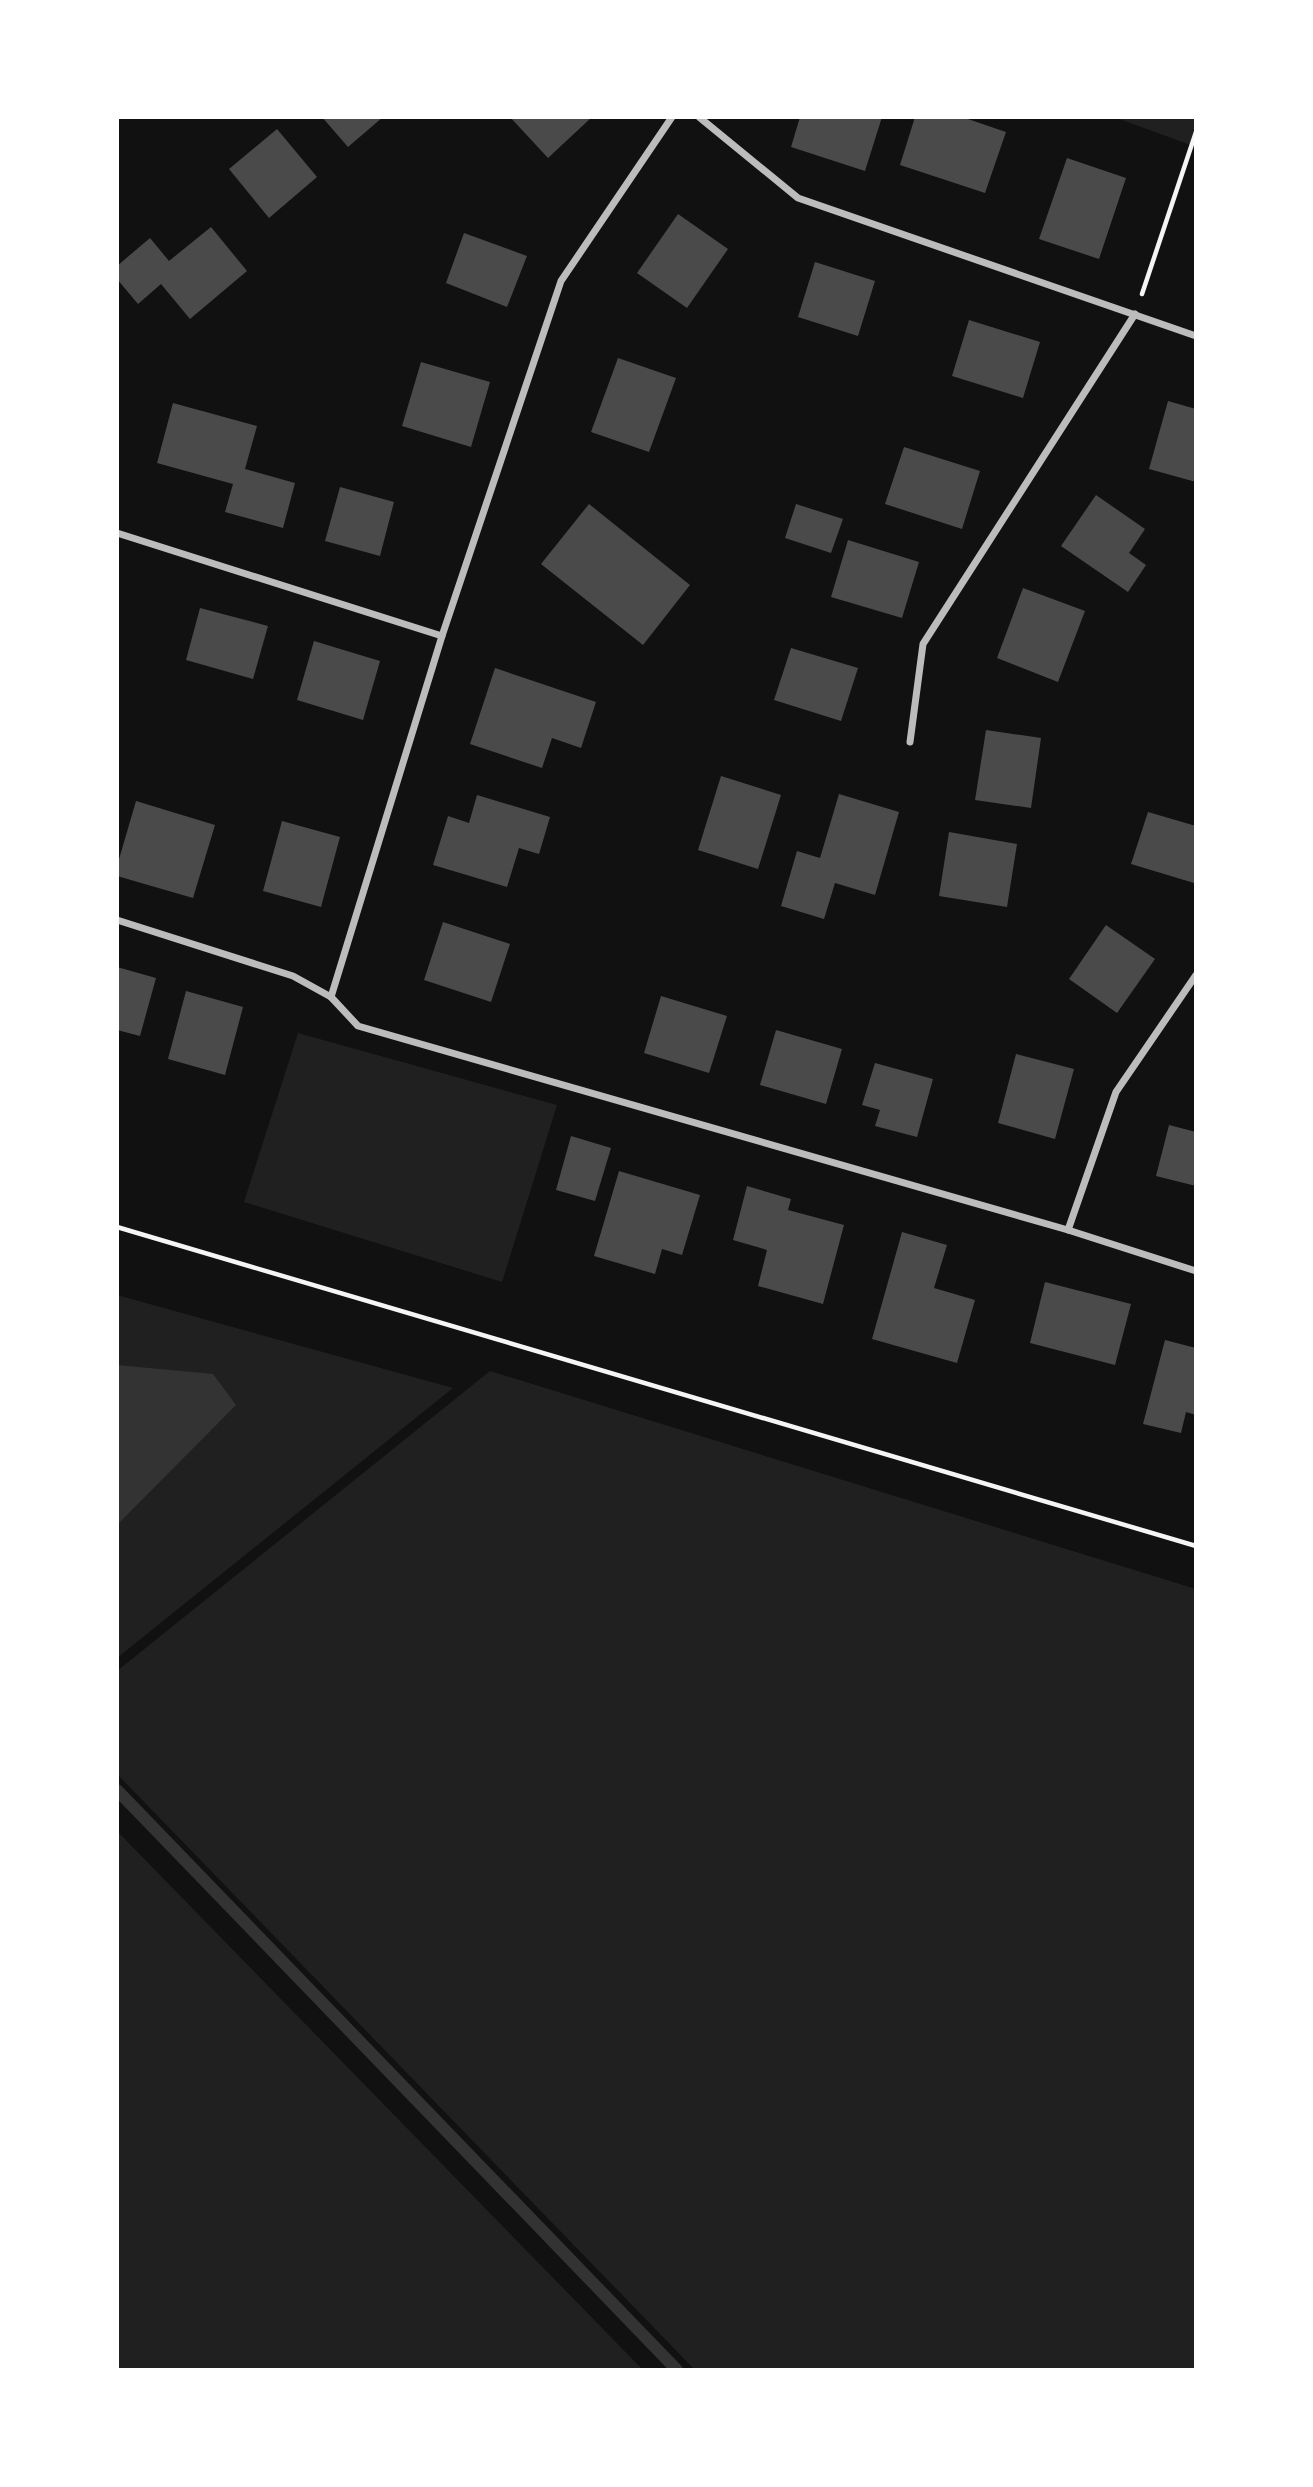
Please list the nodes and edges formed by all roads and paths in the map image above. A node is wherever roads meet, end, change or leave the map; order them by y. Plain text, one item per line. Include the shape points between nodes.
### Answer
1 (672, 117) edge
2 (699, 117) edge
3 (1196, 132) edge
4 (1135, 314) junction
5 (1196, 336) edge
6 (117, 533) edge
7 (442, 636) junction
8 (910, 742) dead end
9 (117, 920) edge
10 (1196, 975) edge
11 (331, 998) junction
12 (117, 1227) edge
13 (1068, 1230) junction
14 (1196, 1271) edge
15 (1196, 1546) edge

1 - 7 street via 561,281
2 - 4 street via 798,198
3 - 4 path
4 - 5 street
4 - 8 street via 923,644
6 - 7 street
7 - 11 street
9 - 11 street via 293,976
10 - 13 street via 1116,1092
11 - 13 street via 358,1026
12 - 15 path
13 - 14 street

